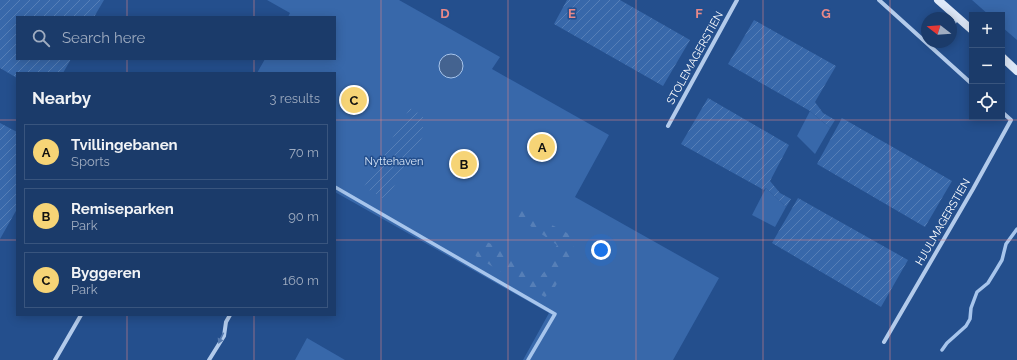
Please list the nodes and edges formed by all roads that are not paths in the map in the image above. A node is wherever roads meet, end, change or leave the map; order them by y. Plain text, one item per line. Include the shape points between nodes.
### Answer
1 (737, 0) edge
2 (879, 0) edge
3 (938, 0) edge
4 (958, 18) joint
5 (969, 27) edge
6 (921, 37) edge
7 (933, 48) edge
8 (1005, 60) edge
9 (1017, 71) edge
10 (969, 81) edge
11 (1005, 115) edge
12 (668, 126) dead end
13 (80, 316) edge
14 (229, 316) edge
15 (884, 342) dead end
16 (55, 360) edge
17 (209, 360) edge

1 - 12 street, STOLEMAGERSTIEN
2 - 6 street
3 - 4 street
4 - 5 street
7 - 10 street
8 - 9 street
11 - 15 street, HJULMAGERSTIEN via 1011,120
13 - 16 street
14 -> 17 street via 224,336

